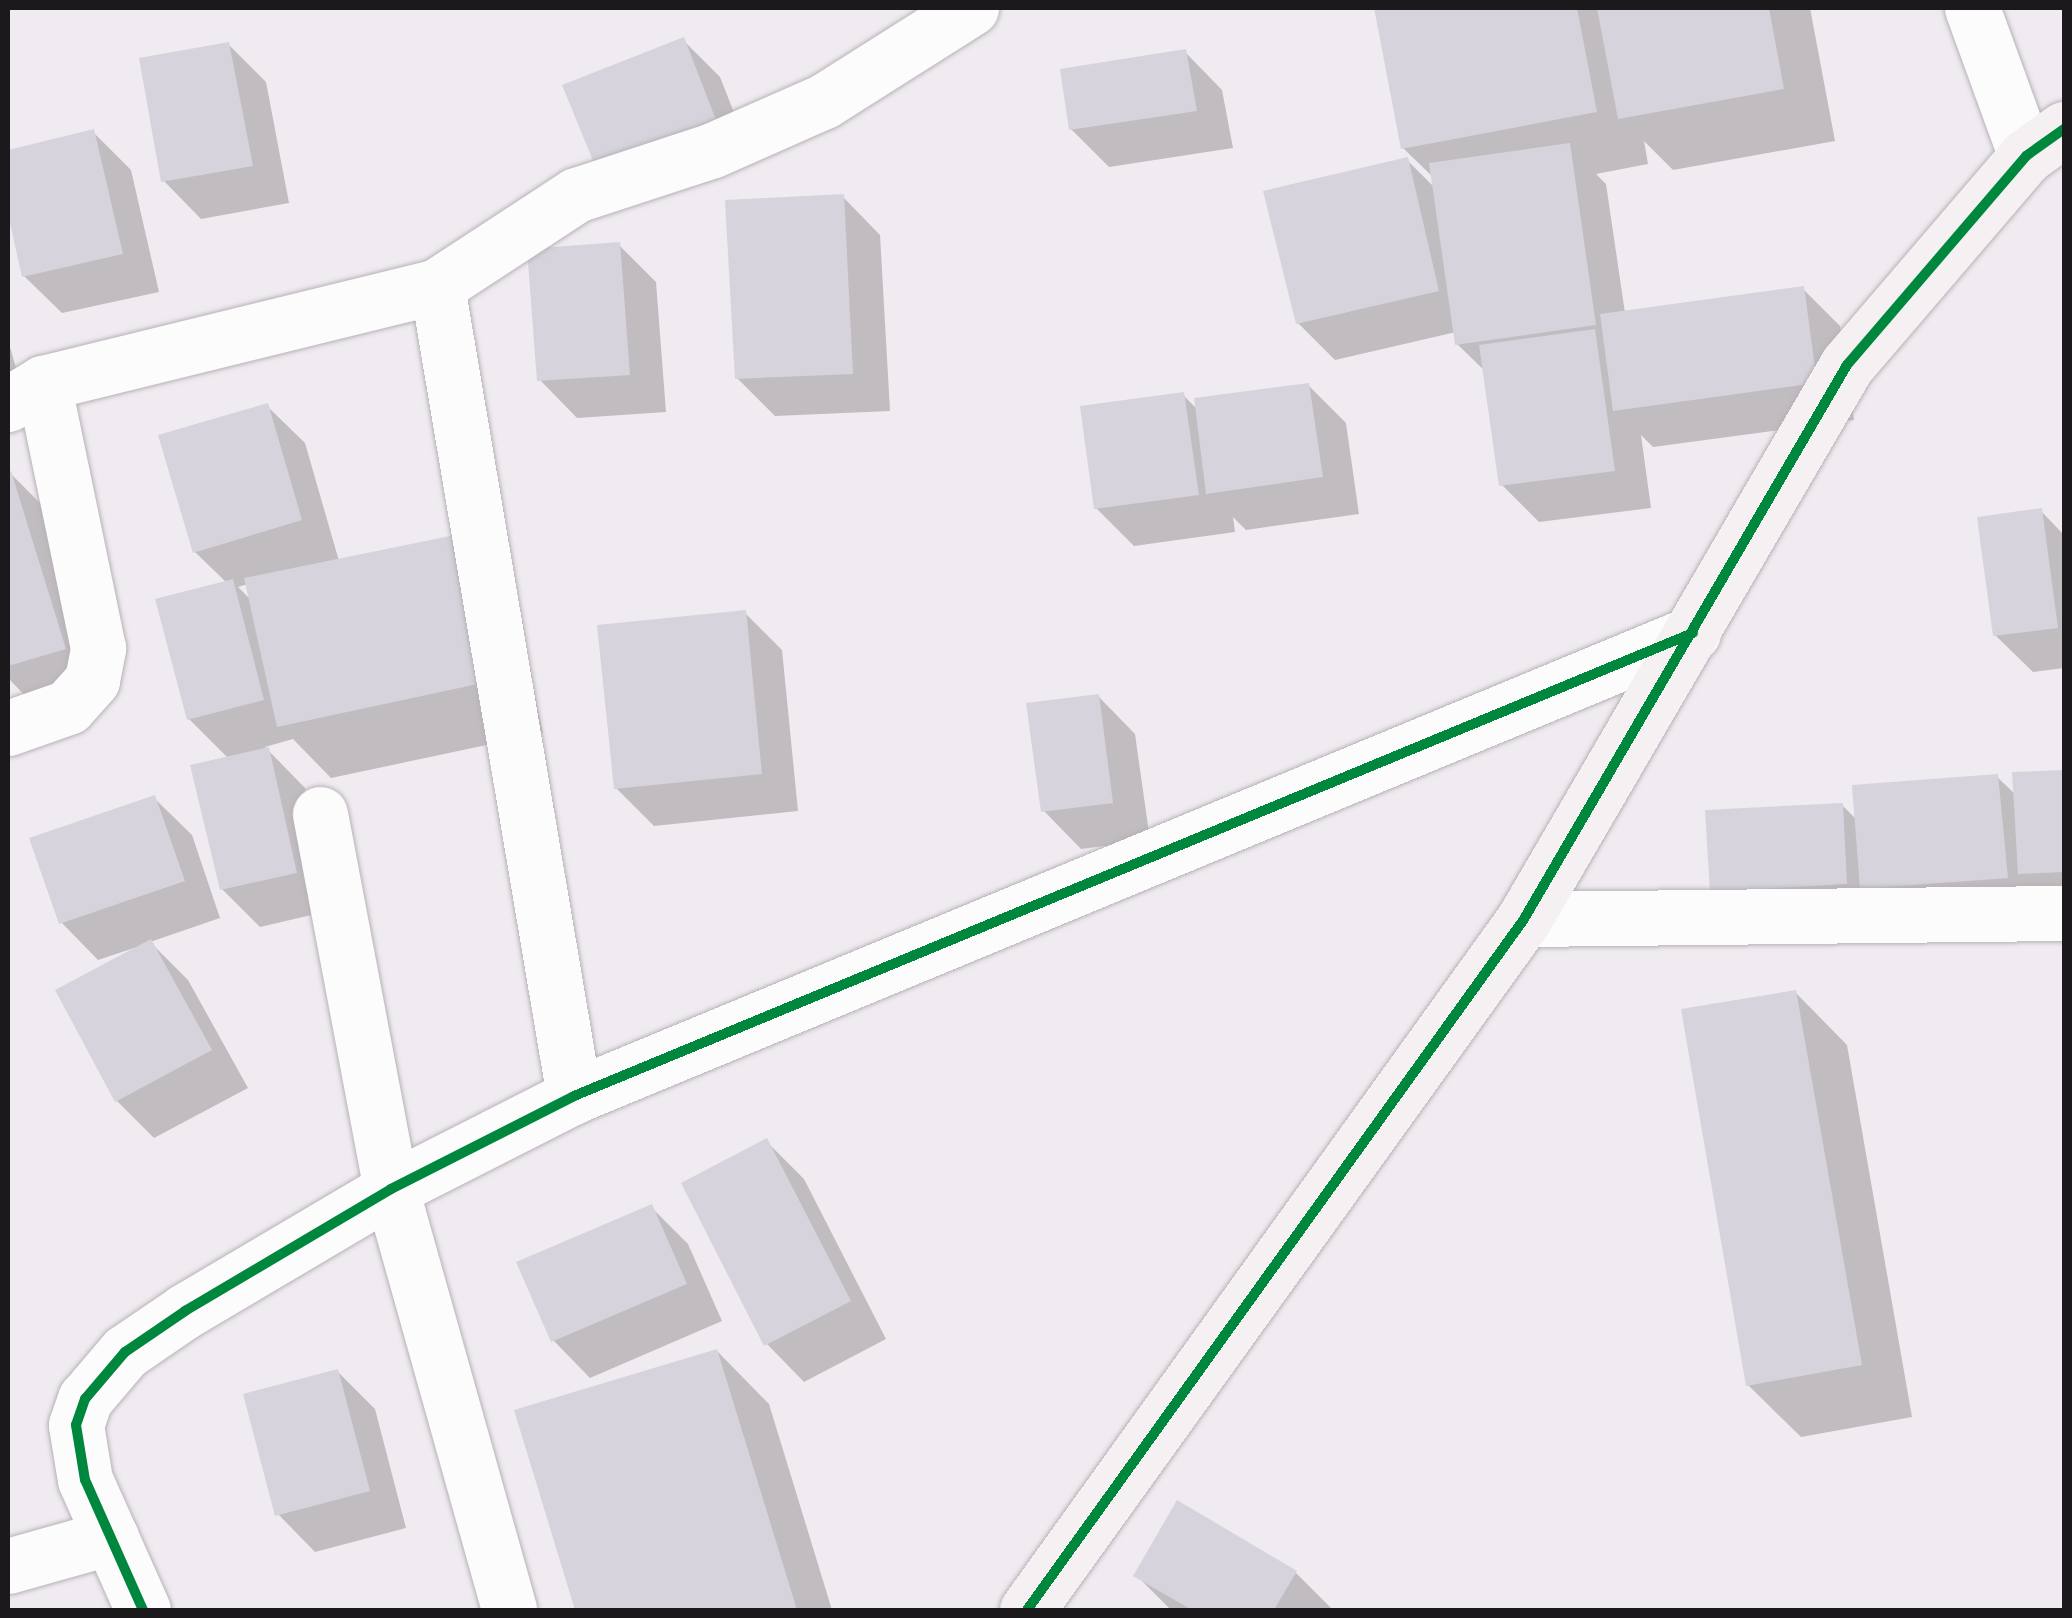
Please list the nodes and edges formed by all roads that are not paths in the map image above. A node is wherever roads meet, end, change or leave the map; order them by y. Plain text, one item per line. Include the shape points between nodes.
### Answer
1 (971, 8) edge
2 (1972, 8) edge
3 (2046, 142) edge
4 (438, 286) junction
5 (25, 394) edge
6 (1693, 633) junction
7 (8, 728) edge
8 (320, 814) dead end
9 (2064, 913) edge
10 (1524, 919) junction
11 (574, 1096) junction
12 (392, 1188) junction
13 (112, 1537) junction
14 (8, 1566) edge
15 (143, 1610) edge
16 (509, 1610) edge
17 (1027, 1610) edge

1 - 4 street via 824,100 713,150 576,195
2 - 3 street
3 - 6 street via 1846,365
4 - 5 street
4 - 11 street
5 - 7 street via 98,648 92,680 68,707
6 - 10 street
6 - 11 street
8 - 12 street
9 - 10 street
10 - 17 street
11 - 12 street
12 - 13 street via 185,1311 124,1352 96,1382 76,1425 76,1446
12 - 16 street
13 - 14 street
13 - 15 street

